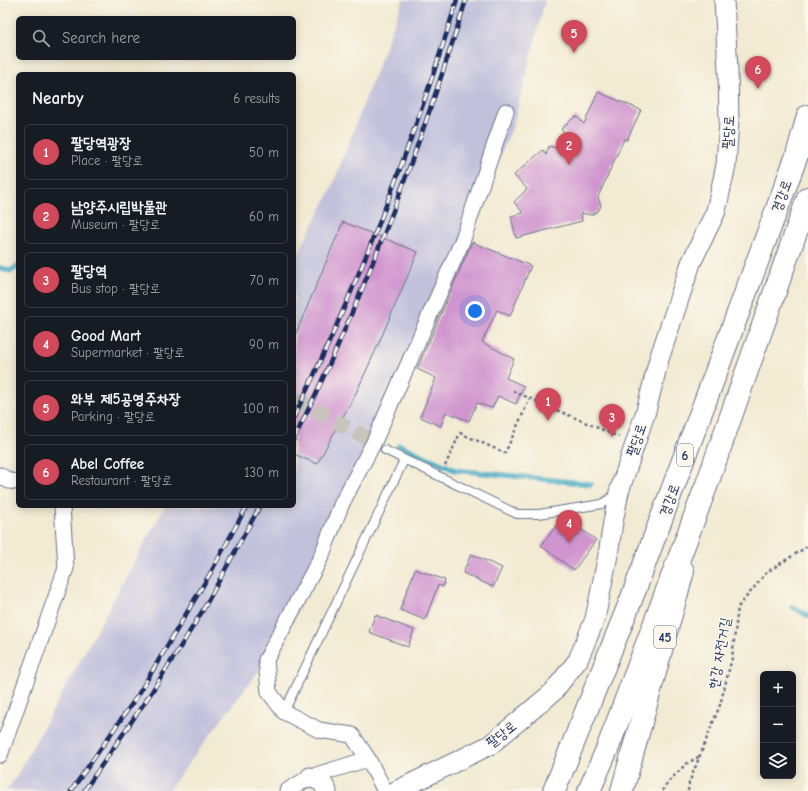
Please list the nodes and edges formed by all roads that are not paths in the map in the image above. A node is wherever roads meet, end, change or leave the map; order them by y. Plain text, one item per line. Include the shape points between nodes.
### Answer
1 (724, 0) edge
2 (506, 111) dead end
3 (808, 116) edge
4 (808, 198) edge
5 (386, 450) dead end
6 (404, 460) junction
7 (0, 475) edge
8 (16, 482) edge
9 (707, 484) junction
10 (619, 492) junction
11 (62, 508) edge
12 (284, 712) junction
13 (0, 755) edge
14 (368, 760) junction
15 (310, 777) junction
16 (288, 791) edge
17 (327, 791) edge
18 (385, 791) edge
19 (396, 791) edge
20 (554, 791) edge
21 (589, 791) edge
22 (622, 791) edge

1 - 10 street, 팔당로 via 729,107 726,165 716,210 691,263
2 - 12 street via 463,239 381,428 342,503 321,557 266,660 269,692
3 - 20 main road, 경강로 / 6 via 797,155 634,592
4 - 9 main road, 경강로 / 6
5 - 6 lane
6 - 10 lane via 517,514 539,514 602,504
6 - 12 lane
7 - 8 street via 9,481
9 - 21 main road, 경강로 / 6
9 - 22 main road, 45
10 - 19 street, 팔당로 via 595,619 578,660 553,692 490,745
11 - 13 street via 66,568
12 - 14 street via 319,730 352,735
14 - 15 street
14 - 18 street
15 - 16 street
15 - 17 street via 322,782

